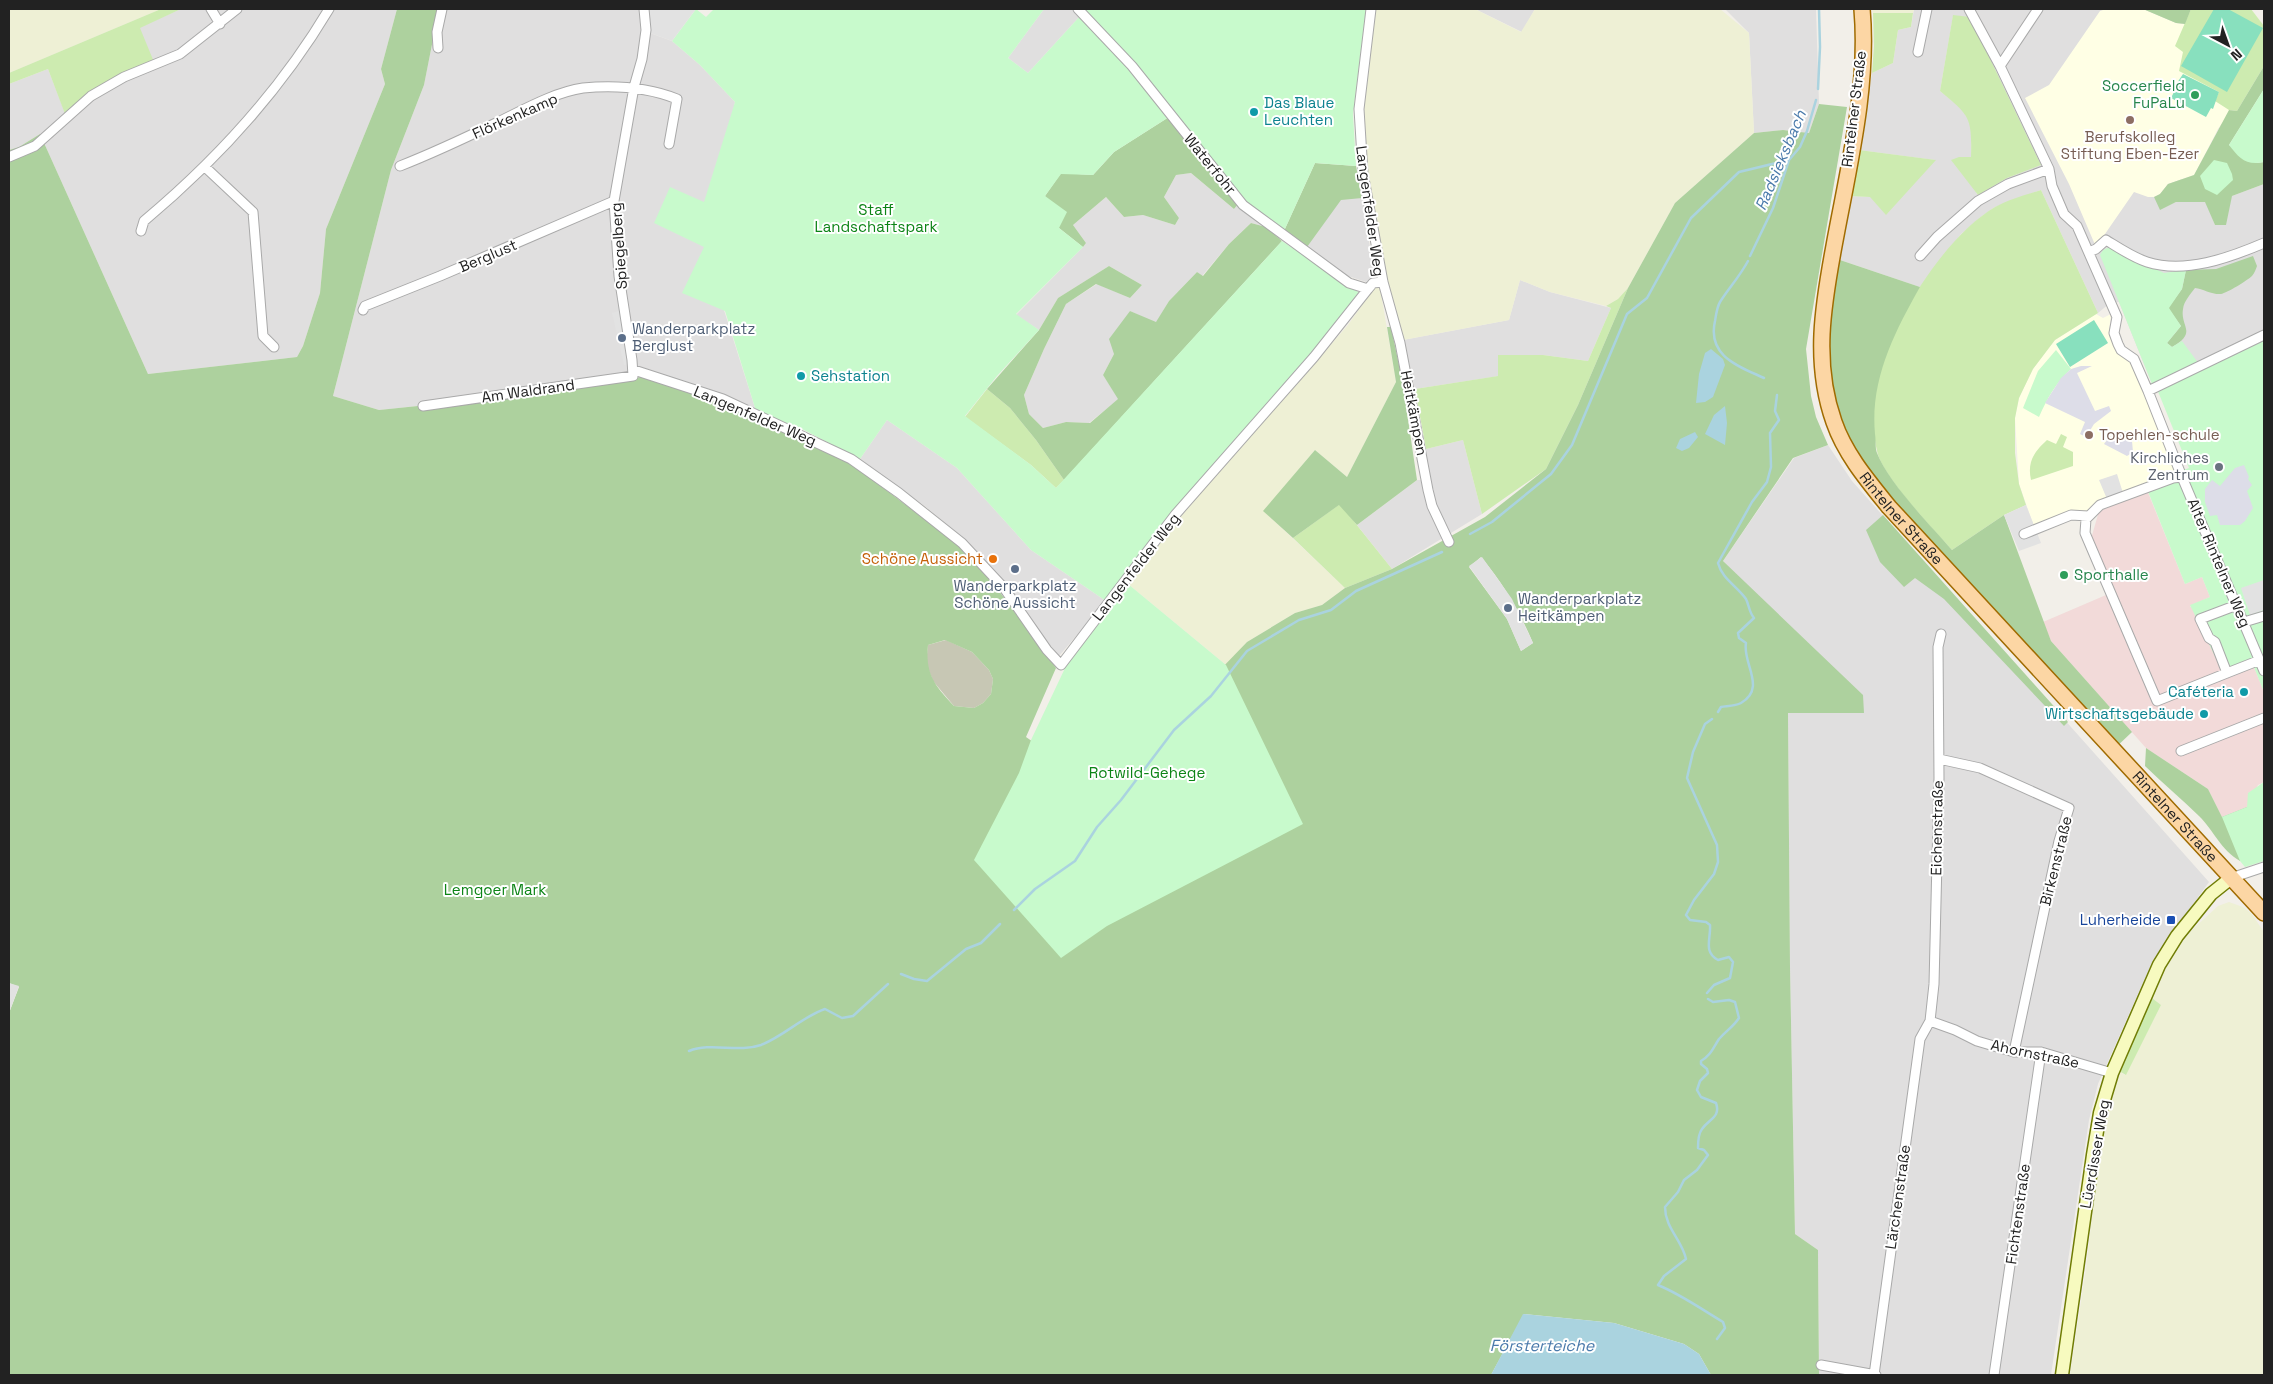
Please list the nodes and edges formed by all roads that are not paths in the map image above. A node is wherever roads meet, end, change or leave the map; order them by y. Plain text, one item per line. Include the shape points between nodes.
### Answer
1 (210, 9) edge
2 (237, 9) edge
3 (329, 9) edge
4 (442, 9) edge
5 (644, 9) edge
6 (1078, 9) edge
7 (1371, 9) edge
8 (1862, 9) edge
9 (1927, 9) edge
10 (1969, 9) edge
11 (2038, 9) edge
12 (220, 24) junction
13 (438, 48) dead end
14 (1918, 52) dead end
15 (2000, 66) junction
16 (634, 87) junction
17 (669, 144) dead end
18 (9, 157) edge
19 (400, 166) dead end
20 (205, 167) junction
21 (2049, 169) junction
22 (614, 201) junction
23 (141, 232) dead end
24 (2264, 243) edge
25 (2089, 252) junction
26 (1920, 256) dead end
27 (1383, 282) junction
28 (1368, 289) junction
29 (363, 310) dead end
30 (2264, 335) edge
31 (274, 348) dead end
32 (633, 373) junction
33 (2148, 391) junction
34 (423, 406) dead end
35 (2182, 477) junction
36 (2088, 516) junction
37 (2024, 534) dead end
38 (1449, 542) dead end
39 (2237, 605) junction
40 (2264, 616) edge
41 (2244, 622) junction
42 (1941, 634) dead end
43 (2263, 665) edge
44 (2227, 673) junction
45 (2264, 718) edge
46 (2181, 751) dead end
47 (1938, 758) junction
48 (2264, 867) edge
49 (2231, 878) junction
50 (2264, 913) edge
51 (1930, 1021) junction
52 (2014, 1052) junction
53 (2041, 1052) junction
54 (2112, 1074) junction
55 (1821, 1365) dead end
56 (1875, 1375) edge
57 (1994, 1375) edge
58 (2062, 1375) edge

1 - 12 street
2 - 12 street
3 - 20 street via 259,109
4 - 13 street via 437,32
5 - 16 street, Spiegelberg via 646,30
6 - 28 street, Waterfohr via 1149,86 1243,205 1349,283
7 - 27 street, Langenfelder Weg via 1358,109 1363,173
8 - 49 main road, Rintelner Straße via 1863,61 1821,326 1821,363 1834,422 1857,466 1889,507
9 - 14 street
10 - 15 street
11 - 15 street
12 - 18 street via 180,54 124,77 91,96 35,146
15 - 21 street, Alter Rintelner Weg
16 - 17 street via 677,99
16 - 19 street, Flörkenkamp via 581,88 540,102
16 - 22 street, Spiegelberg
20 - 23 street via 144,221
20 - 31 street via 253,212 263,336
21 - 25 street, Alter Rintelner Weg via 2052,186 2064,214 2077,226
21 - 26 street via 2008,184 1978,201
22 - 29 street, Berglust via 365,306
22 - 32 street, Spiegelberg via 619,276
24 - 25 street via 2218,260 2186,266 2148,262 2106,240
25 - 33 street, Alter Rintelner Weg via 2117,317 2114,332 2118,344 2134,359
27 - 28 street, Langenfelder Weg via 1373,283
27 - 38 street, Heitkämpen via 1400,343 1432,506
28 - 32 street, Langenfelder Weg via 1170,522 1061,665 1004,588 962,544 851,459 722,399
30 - 33 street
32 - 34 street, Am Waldrand
33 - 35 street, Alter Rintelner Weg
35 - 36 street via 2100,505
35 - 39 street, Alter Rintelner Weg
36 - 37 street via 2071,515
36 - 44 street via 2085,532 2157,701
39 - 41 street, Alter Rintelner Weg
39 - 44 street via 2200,619 2209,638 2215,642
40 - 41 street
41 - 43 street, Alter Rintelner Weg
42 - 47 street, Eichenstraße via 1938,647
43 - 44 street
45 - 46 street
47 - 51 street, Eichenstraße via 1934,984
47 - 52 street, Birkenstraße via 1980,768 2069,808 2058,841
48 - 49 street
49 - 50 main road, Rintelner Straße
49 - 54 main road, Lüerdisser Weg via 2211,894 2177,936 2159,965
51 - 52 street, Ahornstraße
51 - 56 street, Lärchenstraße via 1920,1038
52 - 53 street, Ahornstraße
53 - 54 street, Ahornstraße
53 - 57 street, Fichtenstraße
54 - 58 main road, Lüerdisser Weg via 2100,1113 2093,1155
55 - 56 street

